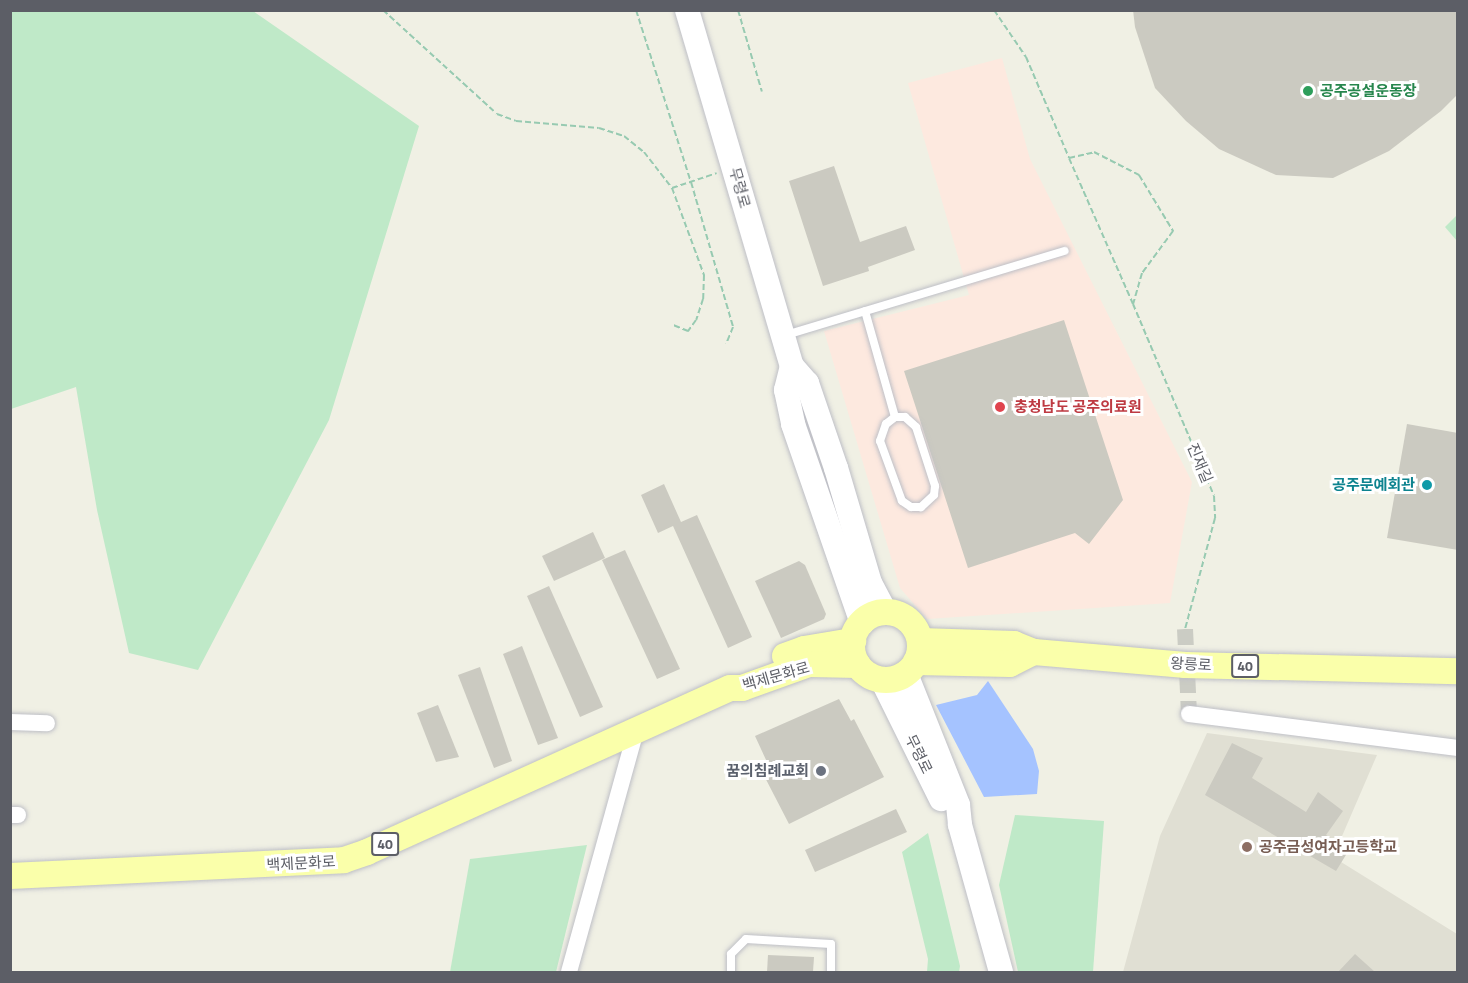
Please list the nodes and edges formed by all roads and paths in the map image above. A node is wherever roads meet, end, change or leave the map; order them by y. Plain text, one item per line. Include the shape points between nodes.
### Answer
1 (383, 10) edge
2 (636, 10) edge
3 (687, 10) edge
4 (738, 10) edge
5 (994, 10) edge
6 (762, 92) dead end
7 (1069, 158) junction
8 (734, 167) junction
9 (691, 182) junction
10 (672, 188) junction
11 (1065, 251) dead end
12 (1133, 304) junction
13 (865, 311) junction
14 (673, 325) dead end
15 (783, 336) junction
16 (726, 344) dead end
17 (792, 366) junction
18 (895, 417) junction
19 (886, 613) junction
20 (1185, 628) tunnel mouth
21 (858, 643) junction
22 (906, 664) junction
23 (1458, 671) edge
24 (1189, 714) dead end
25 (10, 722) edge
26 (47, 723) dead end
27 (636, 731) junction
28 (1458, 748) edge
29 (10, 876) edge
30 (569, 972) edge
31 (731, 972) edge
32 (831, 972) edge
33 (1001, 972) edge

1 - 10 path via 497,114 516,121 599,128 624,136 644,152
2 - 9 path
3 - 8 main road, 무령로
4 - 6 path
5 - 7 path, 진재길 via 1026,57
7 - 12 path, 진재길
7 - 12 path via 1094,152 1139,175 1173,231 1142,273
8 - 9 path
8 - 15 main road, 무령로
9 - 10 path
9 - 16 path via 733,327
10 - 14 path via 704,276 703,299 696,320 688,331
11 - 13 lane
12 - 20 path, 진재길 via 1214,496 1215,518
13 - 15 lane
13 - 18 lane
15 - 17 main road, 무령로
17 - 19 main road, 무령로 via 807,383 870,583
17 - 21 main road, 무령로 via 786,390 793,424
18 - 18 lane via 886,424 880,441 902,501 911,507 921,507 934,495 935,486 916,427 905,417
19 - 21 main road, 백제문화로 / 40 via 869,617
19 - 22 main road via 912,624
21 - 22 main road via 873,677
21 - 27 main road, 백제문화로 / 40 via 804,649 738,674 730,688
22 - 23 main road, 왕릉로 / 40 via 1014,644 1034,652 1185,665
22 - 33 main road, 무령로 via 958,805 960,825
24 - 28 street
25 - 26 street
27 - 29 main road, 백제문화로 / 40 via 344,860
27 - 30 street
31 - 32 lane via 731,954 746,939 831,944

